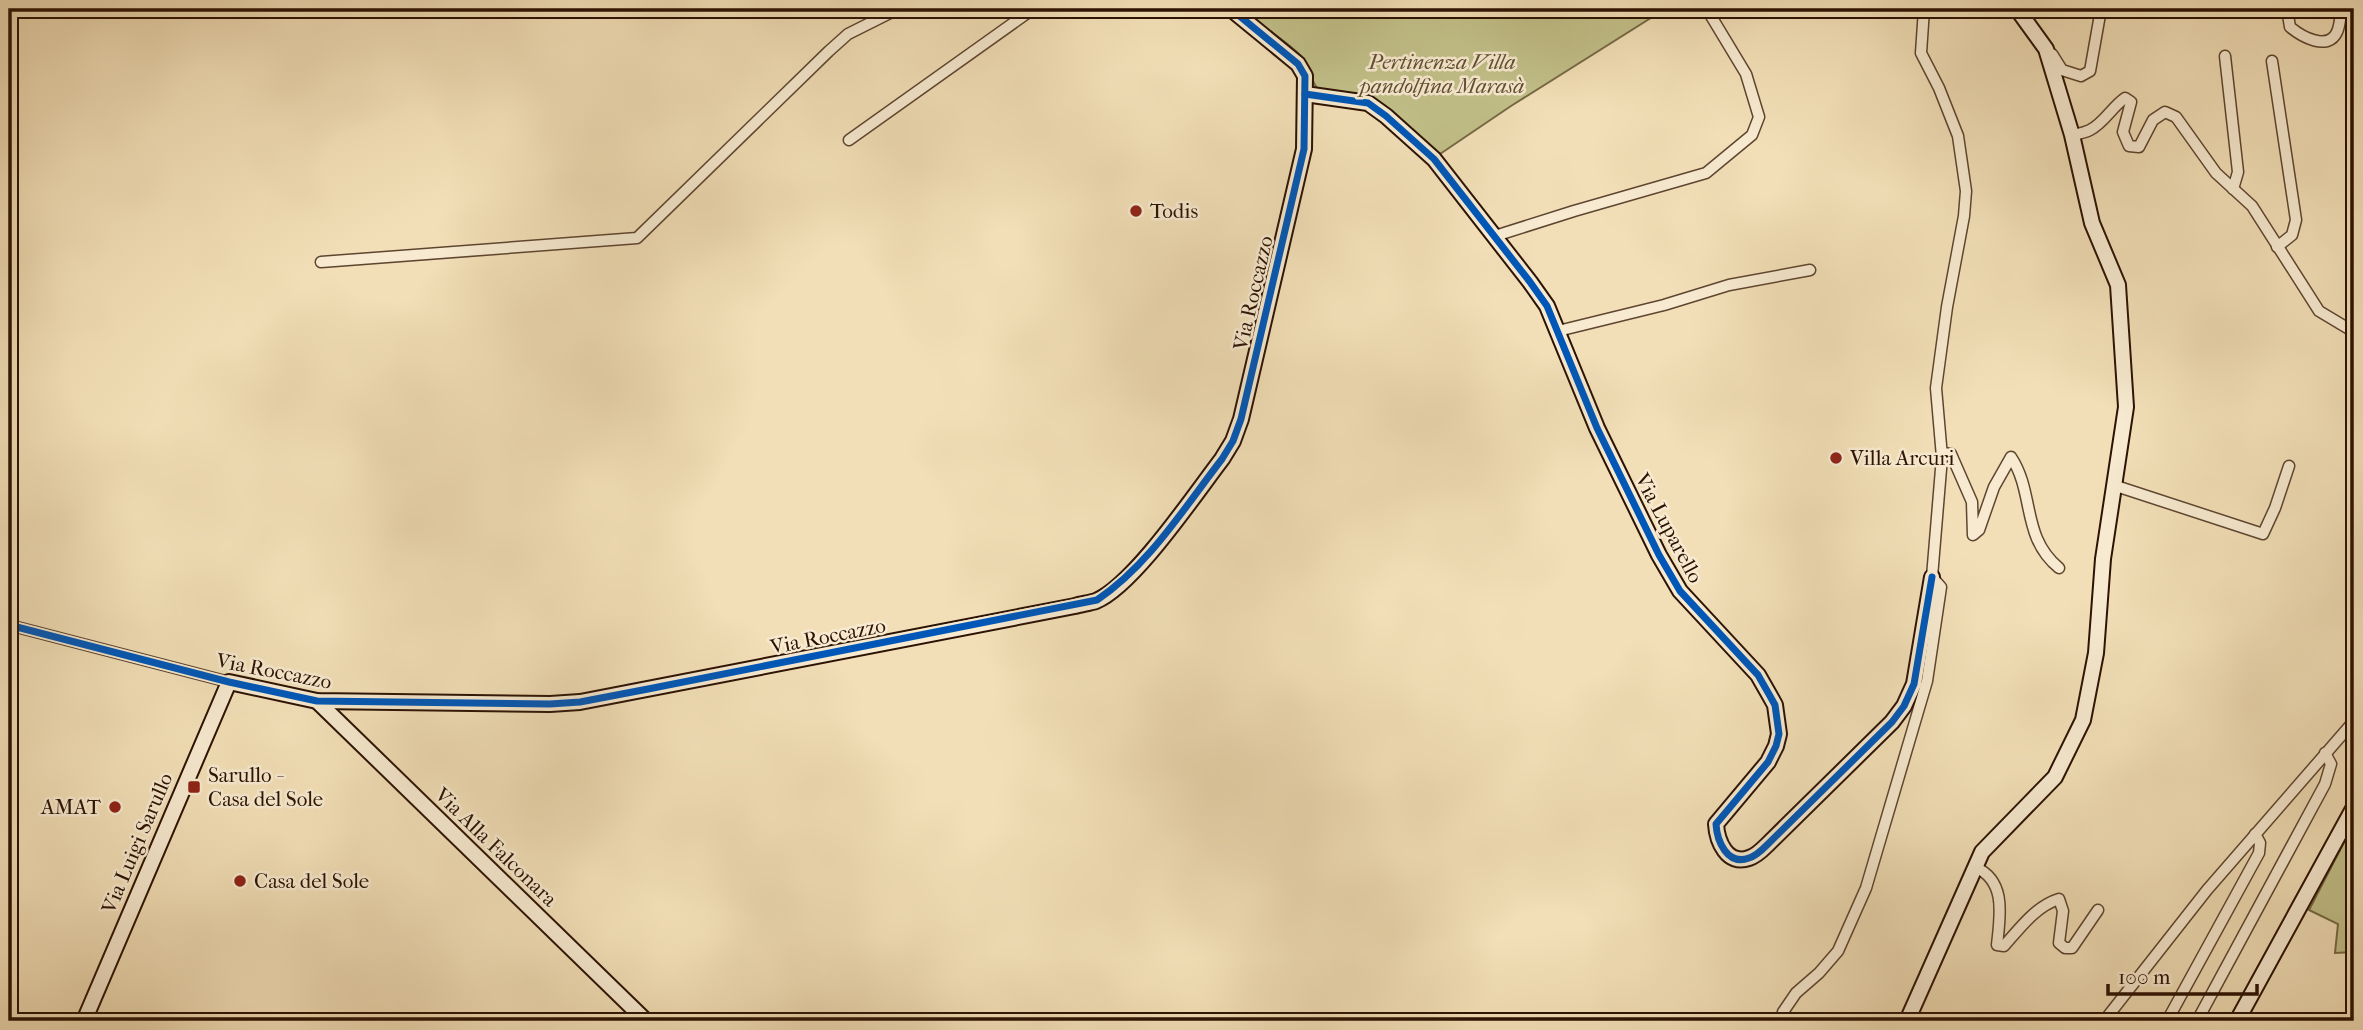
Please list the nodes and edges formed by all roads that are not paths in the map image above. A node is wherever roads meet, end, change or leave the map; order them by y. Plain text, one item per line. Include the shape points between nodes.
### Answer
1 (898, 9) edge
2 (1033, 9) edge
3 (1231, 9) edge
4 (1924, 9) edge
5 (2017, 9) edge
6 (2101, 9) edge
7 (2287, 9) edge
8 (2342, 9) edge
9 (1711, 16) dead end
10 (2046, 49) junction
11 (2225, 56) dead end
12 (2272, 61) dead end
13 (1306, 94) junction
14 (2072, 135) junction
15 (849, 140) dead end
16 (2232, 189) junction
17 (1494, 236) junction
18 (2277, 247) junction
19 (321, 262) dead end
20 (1810, 270) dead end
21 (1559, 331) junction
22 (2354, 332) edge
23 (1942, 453) junction
24 (2289, 466) dead end
25 (2113, 485) junction
26 (2059, 568) dead end
27 (1932, 577) junction
28 (9, 625) edge
29 (229, 682) junction
30 (317, 701) junction
31 (2354, 721) edge
32 (2325, 753) junction
33 (2354, 807) edge
34 (2255, 834) junction
35 (1975, 867) junction
36 (2098, 910) dead end
37 (83, 1021) edge
38 (646, 1021) edge
39 (1781, 1021) edge
40 (1907, 1021) edge
41 (2104, 1021) edge
42 (2167, 1021) edge
43 (2197, 1021) edge
44 (2238, 1021) edge

1 - 19 street via 848,34 637,238
2 - 15 street
3 - 13 street via 1298,64 1305,76
4 - 23 street via 1921,53 1958,136 1966,191 1936,388
5 - 10 street
6 - 10 street via 2090,71 2081,76 2062,70
7 - 8 street via 2290,27 2304,38 2320,41 2337,34
9 - 17 street via 1746,74 1759,117 1752,135 1706,173
10 - 14 street
11 - 16 street via 2238,172
12 - 18 street via 2296,220 2292,235
13 - 17 street, Via Luparello via 1368,103 1386,116 1434,159
13 - 30 street, Via Roccazzo via 1304,149 1233,440 1139,565 1097,600 580,702
14 - 16 street via 2090,130 2125,97 2131,102 2123,132 2129,146 2139,147 2152,120 2165,112 2176,117
14 - 25 street via 2092,223 2118,285 2126,407
16 - 18 street via 2252,206
17 - 21 street, Via Luparello via 1548,306
18 - 22 street via 2319,311
20 - 21 street via 1729,285
21 - 27 street, Via Luparello via 1597,428 1673,579 1758,675 1775,705 1779,734 1768,762 1716,824 1722,848 1731,857 1752,857 1767,845 1904,706 1914,684
23 - 26 street via 1951,454 1972,502 1973,535 2011,457 2020,470 2040,549
23 - 27 street
24 - 25 street via 2263,534
25 - 35 street via 2096,653 2083,720 2055,777 1982,852
27 - 39 street via 1941,587 1927,681 1866,888 1838,951 1796,993
28 - 29 street, Via Roccazzo
29 - 30 street, Via Roccazzo
29 - 37 street, Via Luigi Sarullo
30 - 38 street, Via Alla Falconara
31 - 32 street
32 - 34 street
32 - 43 street via 2331,765 2325,783
33 - 44 street
34 - 41 street
34 - 42 street via 2259,853
35 - 36 street via 1987,872 1998,889 1997,944 2004,946 2030,917 2059,899 2063,911 2059,943 2072,948
35 - 40 street

